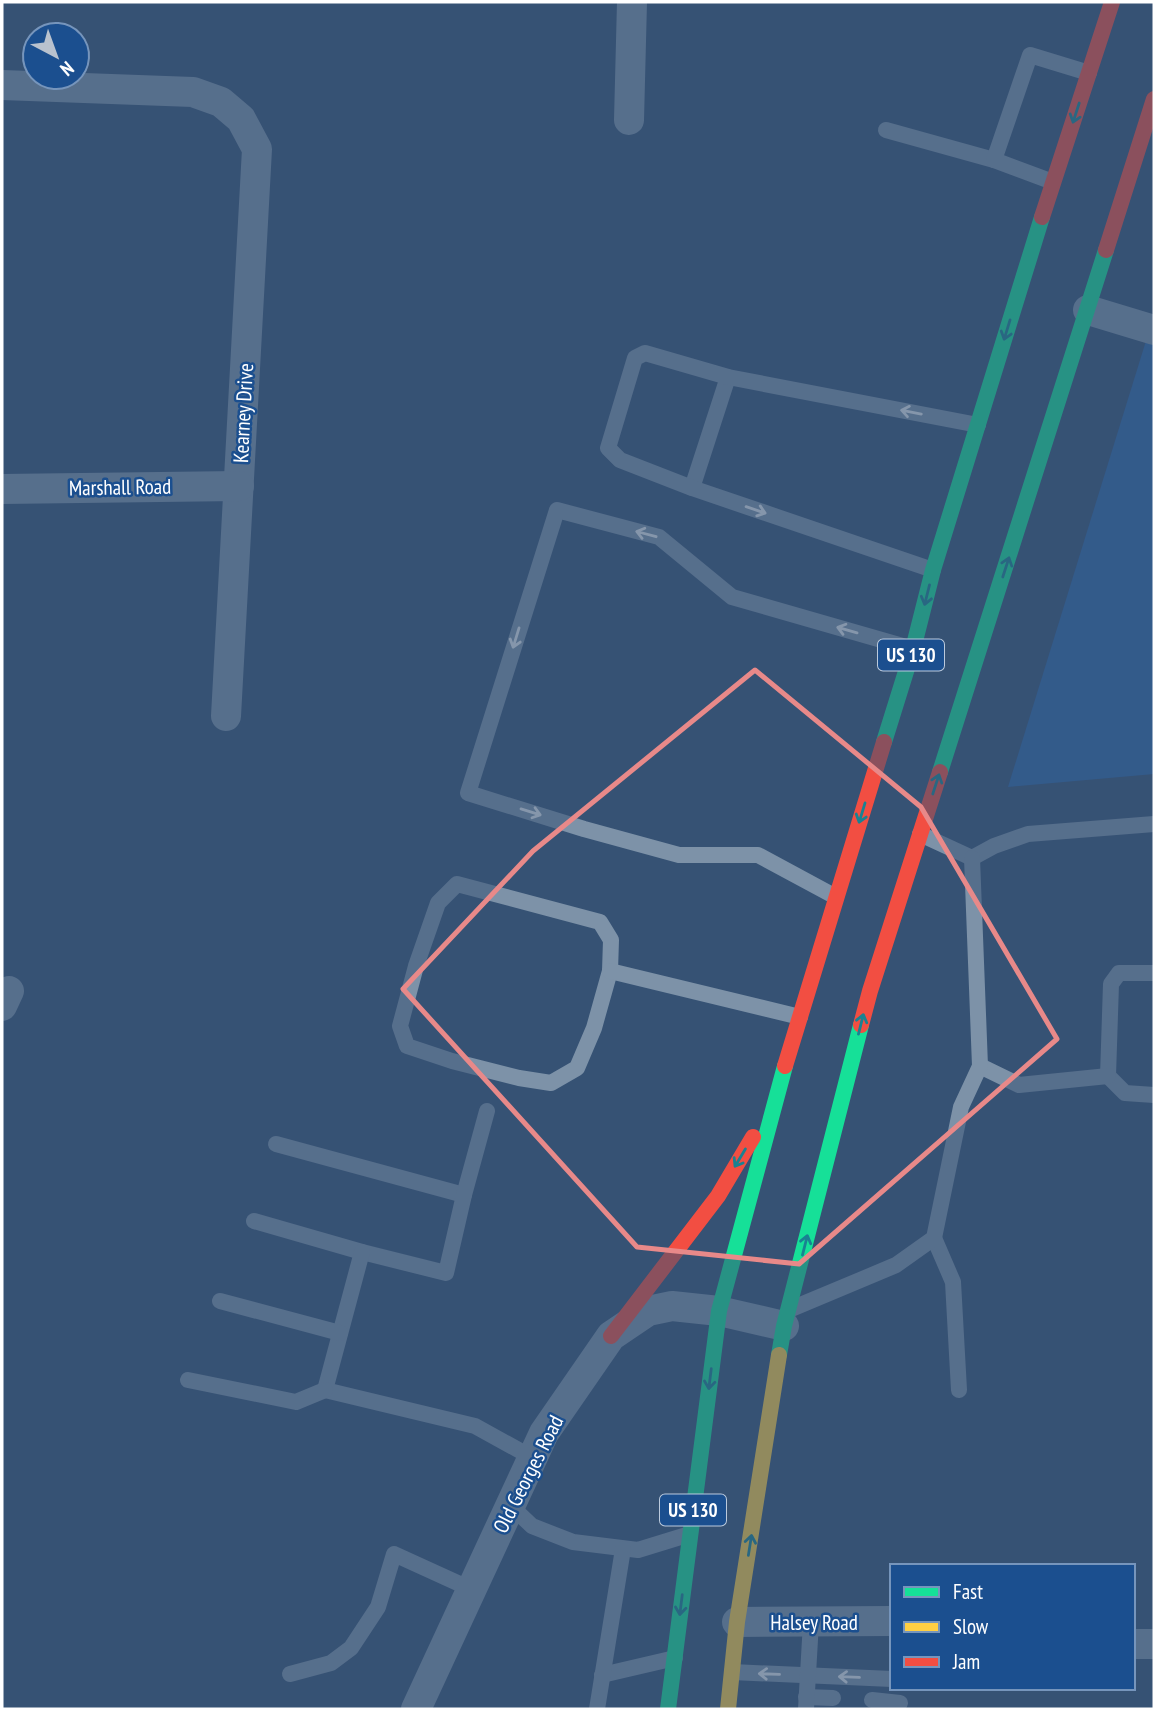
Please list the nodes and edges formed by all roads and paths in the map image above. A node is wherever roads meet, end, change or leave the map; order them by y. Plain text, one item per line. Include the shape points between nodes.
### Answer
1 (632, 2) edge
2 (1112, 2) edge
3 (1095, 10) dead end
4 (1104, 28) junction
5 (1089, 73) junction
6 (2, 85) edge
7 (1154, 99) edge
8 (629, 120) dead end
9 (886, 130) dead end
10 (994, 160) junction
11 (1054, 182) junction
12 (1088, 310) junction
13 (1154, 330) edge
14 (728, 377) junction
15 (978, 425) junction
16 (239, 486) junction
17 (692, 488) junction
18 (2, 489) edge
19 (933, 570) junction
20 (913, 649) junction
21 (226, 716) dead end
22 (1154, 824) edge
23 (920, 834) junction
24 (972, 858) junction
25 (835, 897) junction
26 (610, 971) junction
27 (1154, 972) edge
28 (800, 1017) junction
29 (980, 1066) junction
30 (1108, 1076) junction
31 (1154, 1095) edge
32 (775, 1099) junction
33 (487, 1111) dead end
34 (276, 1144) dead end
35 (464, 1195) junction
36 (254, 1221) dead end
37 (934, 1238) junction
38 (362, 1252) junction
39 (220, 1301) dead end
40 (719, 1311) junction
41 (786, 1318) junction
42 (340, 1333) junction
43 (611, 1336) junction
44 (188, 1380) dead end
45 (325, 1390) junction
46 (960, 1390) dead end
47 (533, 1458) junction
48 (511, 1506) junction
49 (690, 1534) junction
50 (623, 1549) junction
51 (472, 1590) junction
52 (890, 1621) edge
53 (737, 1622) junction
54 (811, 1622) junction
55 (1135, 1644) edge
56 (1154, 1644) edge
57 (674, 1658) junction
58 (732, 1672) junction
59 (290, 1674) dead end
60 (602, 1675) junction
61 (807, 1675) junction
62 (890, 1679) edge
63 (833, 1698) dead end
64 (873, 1700) dead end
65 (900, 1700) edge
66 (806, 1703) edge
67 (416, 1709) edge
68 (597, 1709) edge
69 (668, 1709) edge
70 (727, 1709) edge

1 - 8 street
2 - 4 highway, US 130
3 - 4 lane
4 - 5 highway, US 130
5 - 10 lane via 1030,55
5 -> 11 highway, US 130
6 - 16 street, Kearney Drive via 193,92 221,102 241,119 257,149
7 - 12 highway, US 130
9 - 10 lane
10 - 11 lane
11 -> 15 highway, US 130
12 - 13 street
23 -> 12 highway, US 130
15 -> 14 lane
14 - 17 lane
14 - 17 lane via 645,353 635,358 608,448 620,460
15 - 19 highway, US 130
16 - 18 street, Marshall Road
16 - 21 street, Kearney Drive
17 -> 19 lane
19 -> 20 highway, US 130
20 -> 25 highway, US 130
20 -> 25 lane via 732,597 659,537 557,510 468,793 679,855 758,855
22 - 24 lane via 1028,834
23 - 24 lane
41 -> 23 highway, US 130 via 870,991
24 - 29 lane
25 - 28 highway, US 130
26 - 26 lane via 611,940 600,922 457,884 438,903 400,1026 407,1046 466,1065 551,1083 577,1068
26 - 28 lane
27 - 30 lane via 1119,973 1111,984
28 - 32 highway, US 130
29 - 30 lane via 1019,1085
29 - 37 lane via 961,1107
30 - 31 lane via 1125,1093
32 - 40 highway, US 130
32 -> 43 highway via 718,1196
33 - 35 lane
34 - 35 lane
35 - 38 lane via 446,1273
36 - 38 lane
37 - 41 lane via 896,1265
37 - 46 lane via 953,1282
38 - 42 lane
39 - 42 lane
40 - 41 street, Old Georges Road
40 - 43 street, Old Georges Road via 659,1308
40 -> 49 highway, US 130
53 -> 41 highway, US 130
42 - 45 lane
43 - 47 street, Old Georges Road via 544,1433
44 - 45 lane via 296,1402
45 - 47 lane via 475,1426
47 - 48 street, Old Georges Road
48 - 50 lane via 532,1526 573,1542
48 - 51 street, Old Georges Road
49 - 50 lane via 638,1550
49 -> 57 highway, US 130
50 - 60 lane
51 - 59 lane via 394,1554 378,1607 351,1648 331,1663
51 - 67 street, Old Georges Road
52 - 54 street, Halsey Road
53 - 54 street, Halsey Road
53 - 58 highway, US 130
54 - 61 lane
55 - 56 street
57 - 60 lane
57 - 69 highway, US 130
61 -> 58 lane
58 - 70 highway, US 130
60 - 68 lane
62 -> 61 lane
61 - 66 lane
63 - 66 lane
64 - 65 lane

